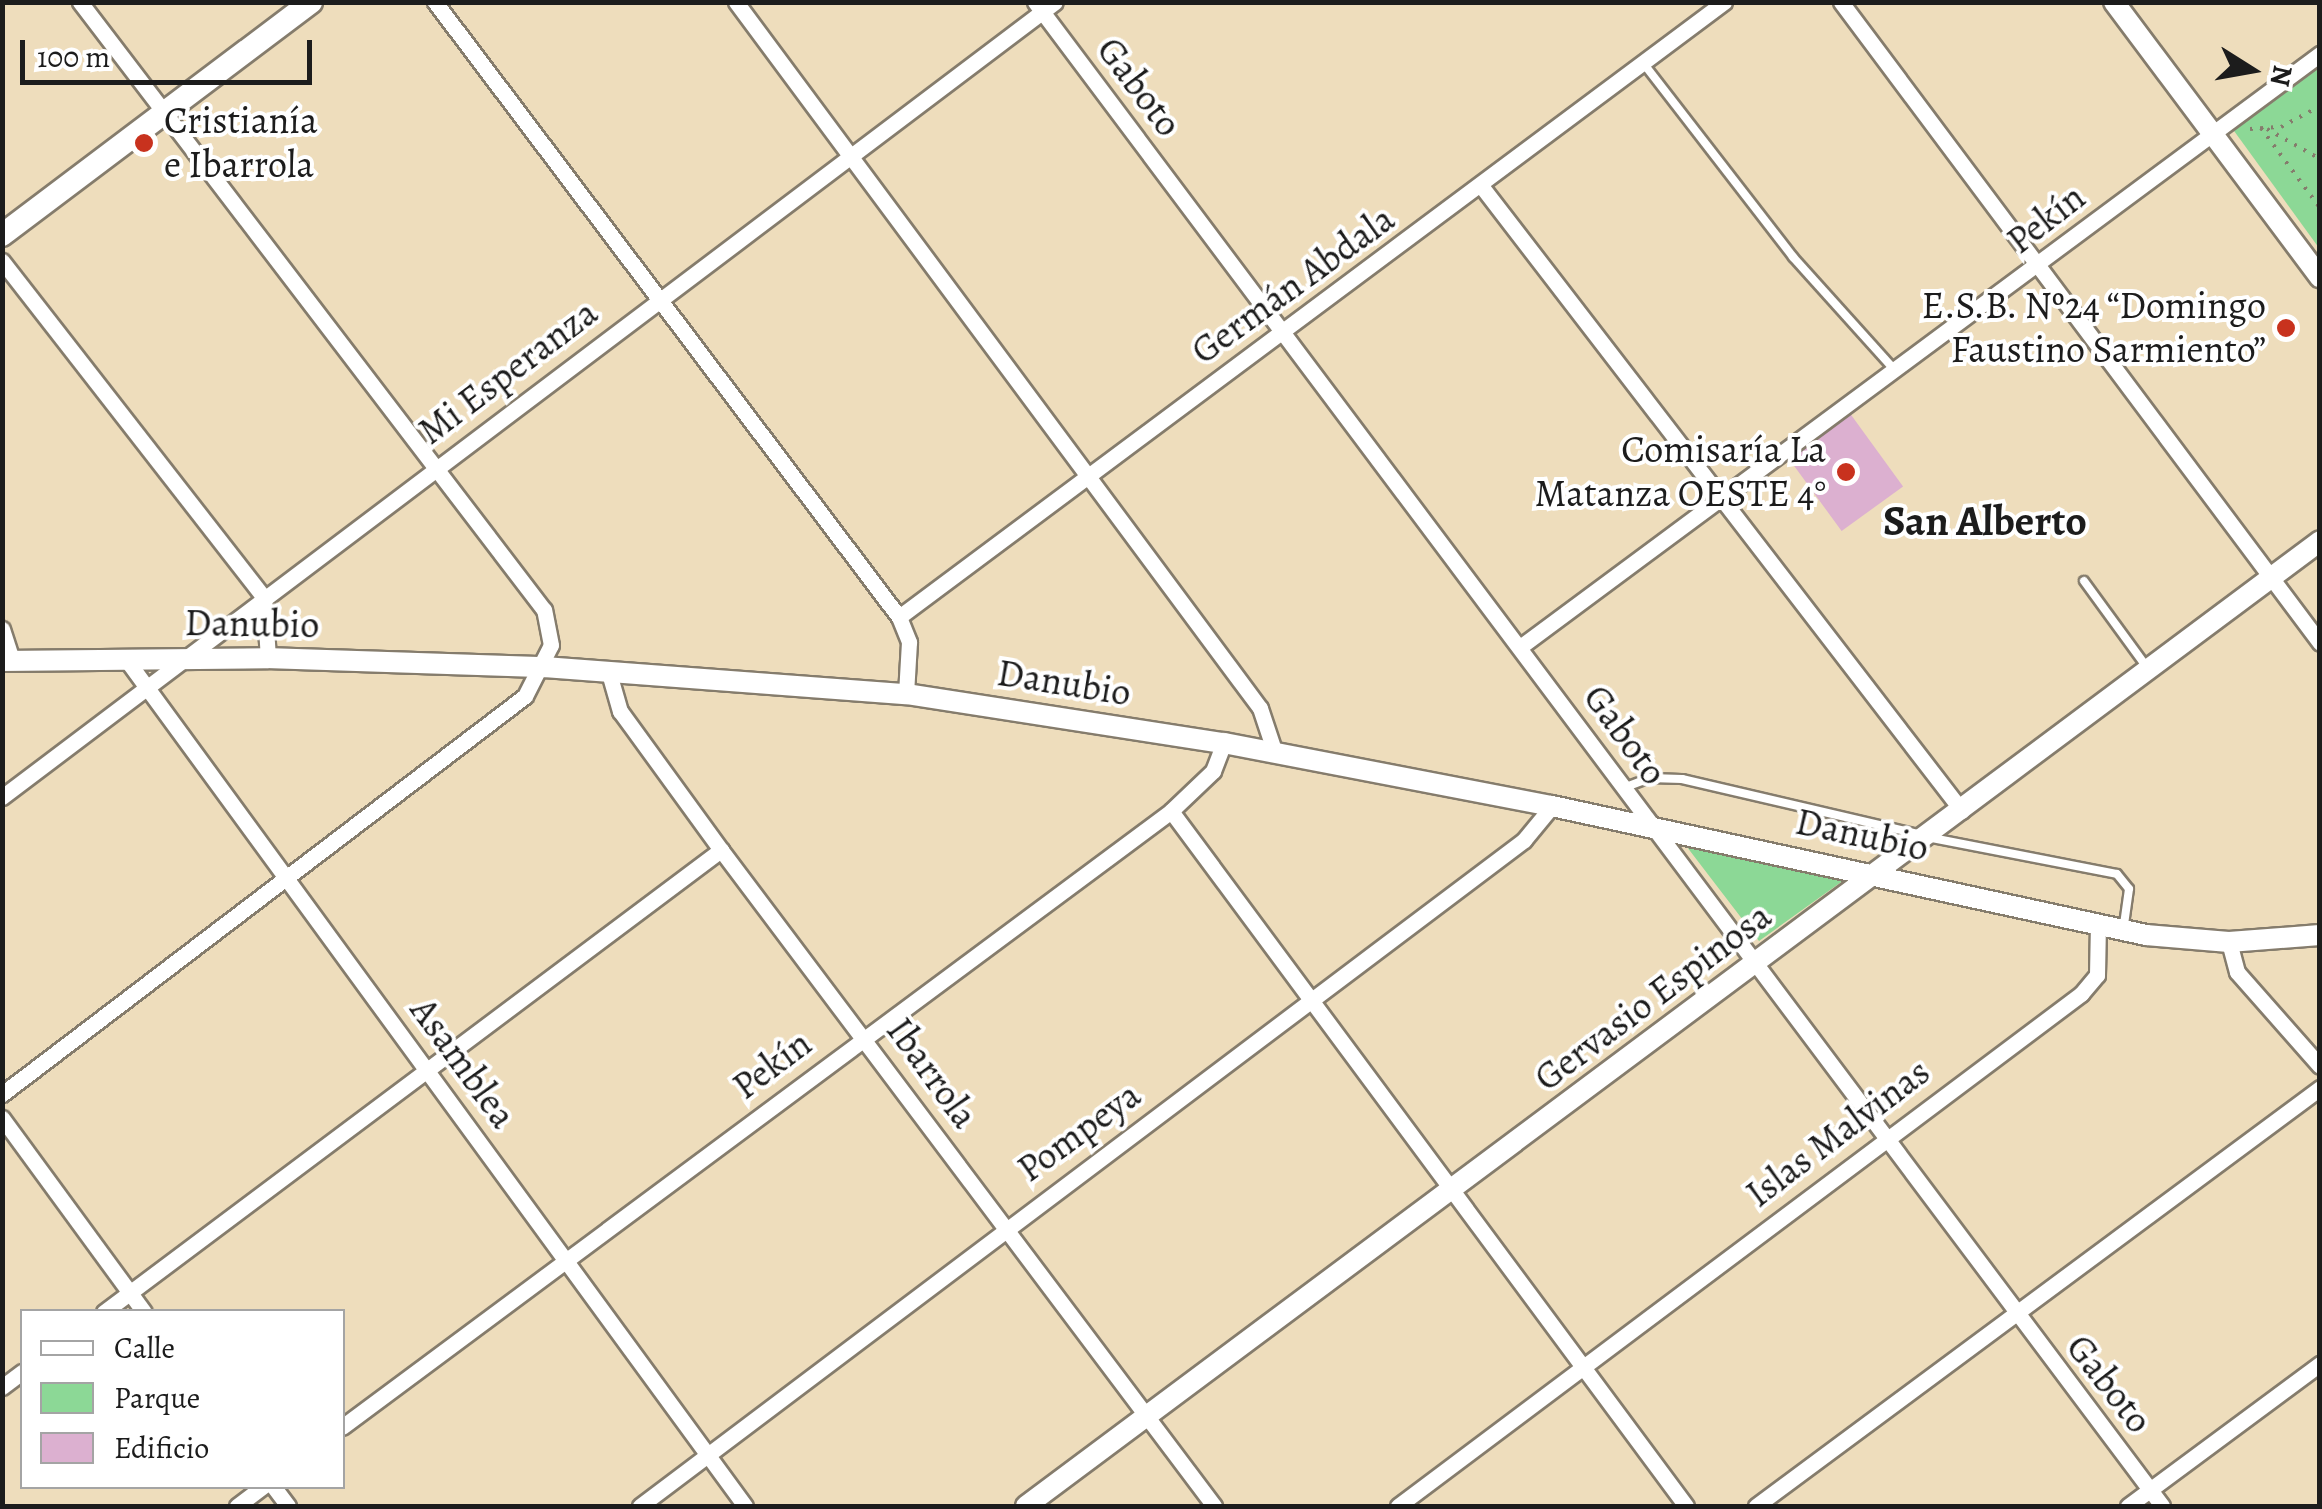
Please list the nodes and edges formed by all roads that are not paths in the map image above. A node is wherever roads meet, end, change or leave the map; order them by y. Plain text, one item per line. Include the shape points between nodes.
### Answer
1 (80, 2) edge
2 (311, 2) edge
3 (434, 2) edge
4 (736, 2) edge
5 (1724, 2) edge
6 (1841, 2) edge
7 (2114, 2) edge
8 (1044, 6) edge
9 (2320, 54) edge
10 (1644, 64) junction
11 (166, 115) junction
12 (2210, 132) junction
13 (850, 160) junction
14 (1482, 188) junction
15 (2, 235) edge
16 (2, 261) edge
17 (2037, 267) junction
18 (2320, 277) edge
19 (660, 298) junction
20 (1282, 332) junction
21 (1896, 371) junction
22 (433, 470) junction
23 (1090, 476) junction
24 (1725, 495) junction
25 (2320, 541) edge
26 (2270, 577) junction
27 (2084, 582) dead end
28 (264, 598) junction
29 (899, 618) junction
30 (2, 630) edge
31 (2320, 643) edge
32 (1520, 646) junction
33 (185, 658) junction
34 (268, 658) junction
35 (126, 659) junction
36 (7, 661) edge
37 (544, 667) junction
38 (2148, 669) junction
39 (609, 673) junction
40 (146, 690) junction
41 (906, 694) junction
42 (1224, 743) junction
43 (1275, 753) junction
44 (1624, 788) junction
45 (2, 797) edge
46 (1552, 806) junction
47 (1171, 811) junction
48 (1962, 811) junction
49 (1650, 826) junction
50 (1928, 837) junction
51 (721, 850) junction
52 (1879, 874) junction
53 (287, 878) junction
54 (2098, 925) junction
55 (2124, 930) junction
56 (2320, 935) edge
57 (2229, 942) junction
58 (1756, 963) junction
59 (1310, 1002) junction
60 (865, 1036) junction
61 (2320, 1066) edge
62 (428, 1071) junction
63 (2320, 1088) edge
64 (2, 1094) edge
65 (2, 1118) edge
66 (1886, 1140) junction
67 (1452, 1190) junction
68 (1005, 1228) junction
69 (566, 1258) junction
70 (130, 1292) junction
71 (108, 1309) edge
72 (142, 1309) edge
73 (2016, 1316) junction
74 (2320, 1364) edge
75 (1584, 1372) junction
76 (1145, 1414) junction
77 (345, 1425) edge
78 (708, 1456) junction
79 (260, 1489) edge
80 (2150, 1490) junction
81 (237, 1506) edge
82 (640, 1506) edge
83 (744, 1506) edge
84 (1026, 1506) edge
85 (1214, 1506) edge
86 (1398, 1506) edge
87 (1686, 1506) edge
88 (1756, 1506) edge
89 (2128, 1506) edge
90 (2162, 1506) edge

1 - 11 street
2 - 11 main road
3 - 19 street
4 - 13 street
5 - 10 street, Germán Abdala
6 - 17 street
7 - 12 street
8 - 13 street, Mi Esperanza
8 - 20 street, Gaboto
9 - 12 street, Pekín
10 - 14 street, Germán Abdala
10 - 21 lane via 1793,257
11 - 15 main road
11 - 22 street
12 - 17 street, Pekín
12 - 18 street
13 - 19 street, Mi Esperanza
13 - 23 street
14 - 20 street, Germán Abdala
14 - 24 street
16 - 28 street
17 - 21 street, Pekín
17 - 26 street
19 - 22 street, Mi Esperanza
19 - 29 street
20 - 23 street, Germán Abdala
20 - 32 street, Gaboto
21 - 24 street, Pekín
22 - 28 street, Mi Esperanza
22 - 37 street via 544,610 551,645
23 - 29 street, Germán Abdala
23 - 43 street via 1269,720
24 - 32 street, Pekín
24 - 48 street
25 - 26 street, Gervasio Espinosa
26 - 31 street
26 - 38 street, Gervasio Espinosa
27 - 38 lane
28 - 33 street, Mi Esperanza
28 - 34 street
29 - 41 street via 910,660
30 - 36 street
32 - 44 street, Gaboto
33 - 34 street, Danubio
33 - 35 street, Danubio
33 - 40 street, Mi Esperanza
34 - 37 street, Danubio
35 - 36 street, Danubio
35 - 40 street, Asamblea
37 - 39 street, Danubio
37 - 53 street via 525,696
38 - 48 street, Gervasio Espinosa
39 - 41 street, Danubio
39 - 51 street, Ibarrola via 620,710
40 - 45 street, Mi Esperanza
40 - 53 street, Asamblea
41 - 42 street, Danubio
42 - 43 street, Danubio
42 - 47 street, Pekín via 1213,771
43 - 46 street, Danubio
44 - 49 street, Gaboto
44 - 50 lane via 1650,778 1682,779
46 - 49 street, Danubio
46 - 59 street, Pompeya via 1524,840
47 - 59 street
47 - 60 street, Pekín
48 - 50 street, Gervasio Espinosa
49 - 52 street, Danubio
49 - 58 street, Gaboto
50 - 52 street, Gervasio Espinosa
50 - 55 lane via 2117,874 2129,889
51 - 60 street, Ibarrola
51 - 62 street
52 - 54 street, Danubio
52 - 58 street, Gervasio Espinosa
53 - 62 street, Asamblea
53 - 64 street
54 - 55 street
54 - 66 street, Islas Malvinas via 2092,984
55 - 57 street
56 - 57 street
57 - 61 street via 2237,972
58 - 66 street, Gaboto
58 - 67 street, Gervasio Espinosa
59 - 67 street
59 - 68 street, Pompeya
60 - 68 street, Ibarrola
60 - 69 street, Pekín
62 - 69 street, Asamblea
62 - 70 street
63 - 73 street
65 - 70 street
66 - 73 street, Gaboto
66 - 75 street, Islas Malvinas
67 - 75 street
67 - 76 street, Gervasio Espinosa
68 - 76 street, Ibarrola
68 - 78 street, Pompeya
69 - 77 street, Pekín
69 - 78 street, Asamblea
70 - 71 street
70 - 72 street
73 - 80 street, Gaboto
73 - 88 street
74 - 80 street
75 - 86 street, Islas Malvinas
75 - 87 street
76 - 84 street, Gervasio Espinosa
76 - 85 street, Ibarrola
78 - 82 street, Pompeya
78 - 83 street, Asamblea
79 - 81 street
80 - 89 street
80 - 90 street, Gaboto

